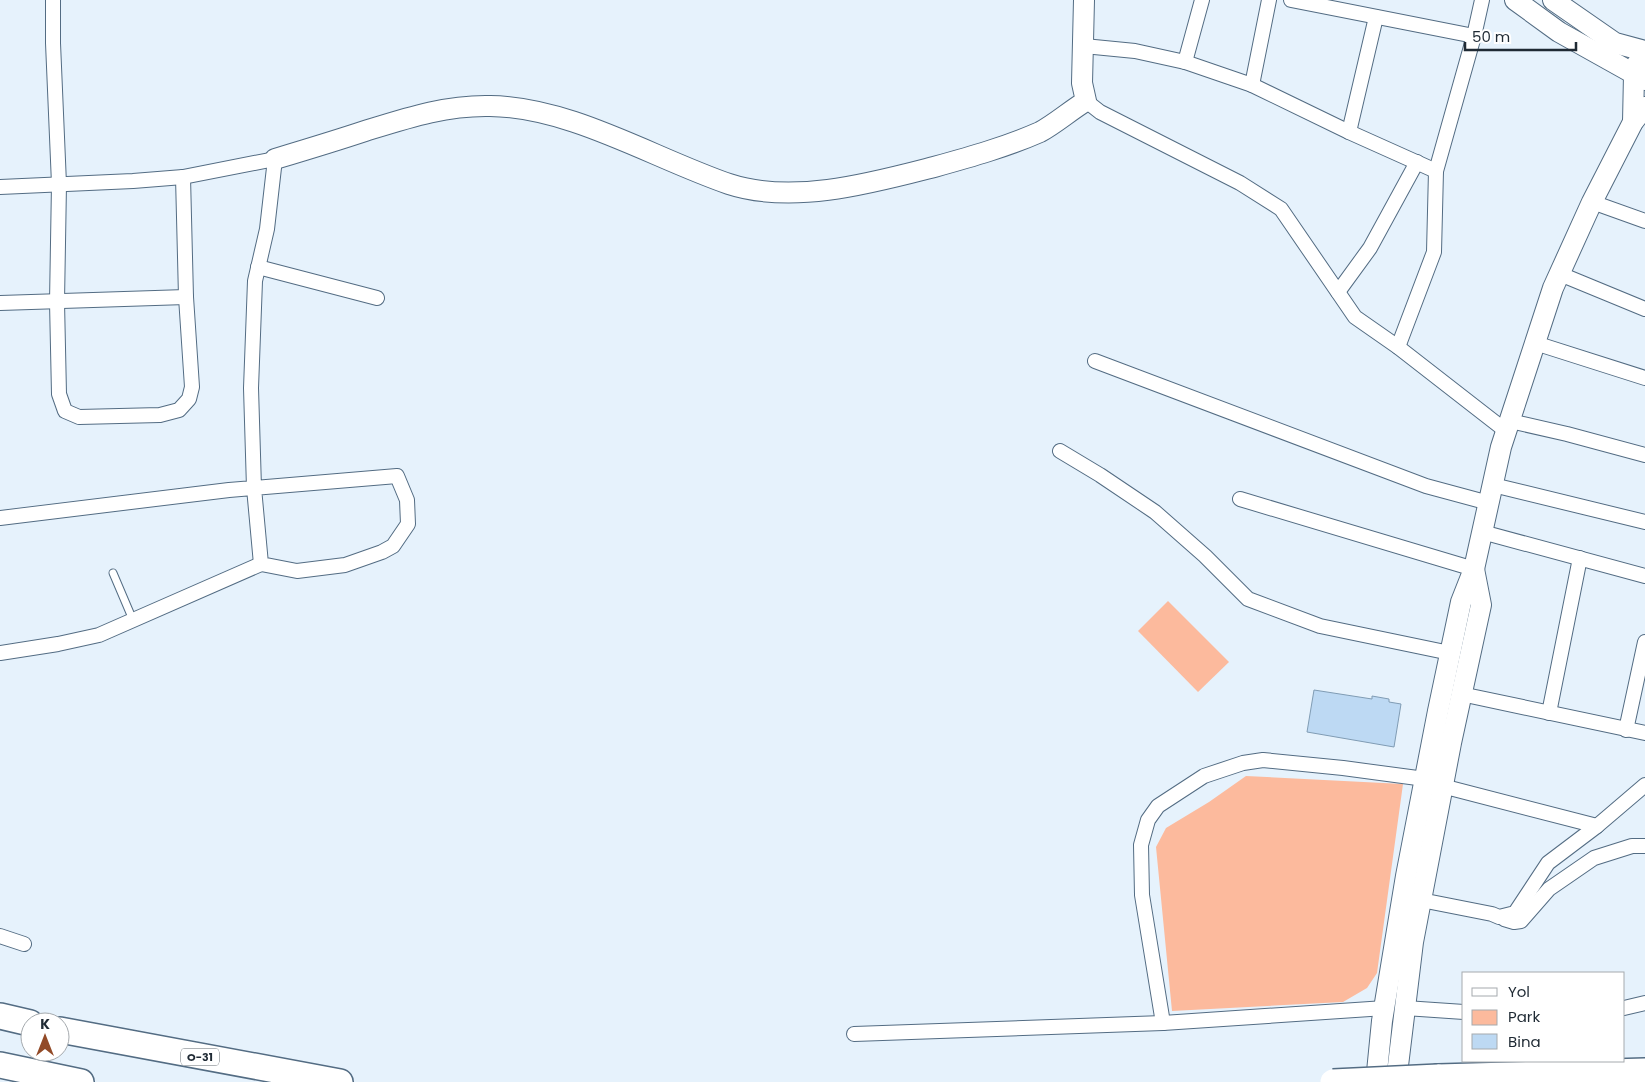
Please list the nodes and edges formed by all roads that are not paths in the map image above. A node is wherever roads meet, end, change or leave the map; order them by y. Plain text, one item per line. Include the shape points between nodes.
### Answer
1 (52, 0) edge
2 (1084, 0) edge
3 (1202, 0) edge
4 (1269, 0) edge
5 (1291, 0) edge
6 (1482, 0) edge
7 (1515, 0) edge
8 (1553, 0) edge
9 (1376, 17) junction
10 (1474, 36) junction
11 (1084, 46) junction
12 (1644, 49) edge
13 (1185, 62) junction
14 (1640, 78) edge
15 (1252, 85) junction
16 (1086, 101) junction
17 (1639, 114) edge
18 (1349, 132) junction
19 (275, 159) junction
20 (1417, 162) junction
21 (1436, 171) junction
22 (183, 177) junction
23 (59, 184) junction
24 (0, 187) edge
25 (1592, 202) junction
26 (1645, 221) edge
27 (258, 267) junction
28 (1560, 274) junction
29 (1338, 292) junction
30 (186, 297) junction
31 (376, 298) dead end
32 (57, 302) junction
33 (0, 303) edge
34 (1645, 309) edge
35 (1535, 343) junction
36 (1398, 347) junction
37 (1095, 361) dead end
38 (1645, 378) edge
39 (1508, 426) junction
40 (1060, 452) dead end
41 (1645, 455) edge
42 (254, 488) junction
43 (1491, 494) junction
44 (1240, 499) dead end
45 (0, 518) edge
46 (1645, 522) edge
47 (1482, 532) junction
48 (1580, 558) junction
49 (261, 564) junction
50 (1474, 569) junction
51 (113, 573) dead end
52 (1645, 576) edge
53 (133, 620) junction
54 (1645, 642) edge
55 (0, 653) edge
56 (1450, 653) junction
57 (1461, 694) junction
58 (1550, 713) junction
59 (1626, 730) junction
60 (1645, 733) edge
61 (1434, 783) junction
62 (1645, 785) edge
63 (1597, 826) junction
64 (1645, 846) edge
65 (1421, 900) junction
66 (1499, 917) junction
67 (0, 936) edge
68 (24, 944) dead end
69 (1645, 1003) edge
70 (1385, 1008) junction
71 (1405, 1008) junction
72 (1625, 1008) edge
73 (1462, 1012) edge
74 (0, 1016) edge
75 (20, 1021) edge
76 (1163, 1023) junction
77 (70, 1032) edge
78 (854, 1034) dead end
79 (0, 1065) edge
80 (1645, 1071) edge
81 (81, 1082) edge
82 (340, 1082) edge
83 (1329, 1082) edge
84 (1333, 1082) edge
85 (1376, 1082) edge
86 (1396, 1082) edge

1 - 23 street
2 - 11 main road
3 - 13 street
4 - 15 street
5 - 9 street
6 - 10 street
7 - 14 main road via 1560,32
8 - 12 main road via 1615,43
9 - 10 street
9 - 18 street
10 - 21 street
11 - 13 street via 1135,51
11 - 16 main road via 1082,83
12 - 14 main road
13 - 15 street
14 - 17 main road
15 - 18 street
16 - 19 main road via 1042,131 982,154 879,181 815,192 767,191 730,184 578,123 536,112 492,106 424,113
16 - 29 street via 1100,112 1240,182 1281,209
17 - 25 main road
18 - 20 street
19 - 22 street
19 - 27 street
20 - 21 street
20 - 29 street via 1370,248
21 - 36 street via 1434,252
22 - 23 street
22 - 30 street
23 - 24 street
23 - 32 street
25 - 26 street
25 - 28 main road
27 - 31 street
27 - 42 street via 251,388
28 - 34 street
28 - 35 main road
29 - 36 street via 1354,317
30 - 32 street
30 - 32 street via 192,387 189,399 179,410 160,416 79,417 65,411 59,394
32 - 33 street
35 - 38 street
35 - 39 main road
36 - 39 street
37 - 43 street via 1426,486
39 - 41 street via 1567,434
39 - 43 main road
40 - 56 street via 1155,512 1248,599 1320,626
42 - 45 street
42 - 49 street
42 - 49 street via 397,476 407,500 408,524 393,546 382,552 345,564 298,571
43 - 46 street
43 - 47 main road
44 - 50 street
47 - 48 street
47 - 50 main road
48 - 52 street
48 - 58 street
49 - 53 street
50 - 56 main road via 1461,602
50 - 57 main road via 1481,605
51 - 53 lane
53 - 55 street via 99,635
54 - 59 street
56 - 61 main road
57 - 58 street
57 - 61 main road
58 - 59 street
59 - 60 street
61 - 63 street
61 - 65 main road
61 - 70 main road via 1406,876
61 - 76 street via 1343,768 1264,760 1243,763 1204,776 1158,806 1148,820 1141,845 1142,895
62 - 63 street
63 - 66 street via 1548,863 1515,914
64 - 66 street via 1632,846 1594,858 1549,888 1522,921
65 - 66 street
65 - 71 main road
67 - 68 street
69 - 72 street
70 - 76 street
70 - 85 main road
71 - 73 street
71 - 86 main road
74 - 75 highway
76 - 78 street
77 - 82 highway, O-31
79 - 81 highway
80 - 84 highway, bridge
83 - 84 highway

